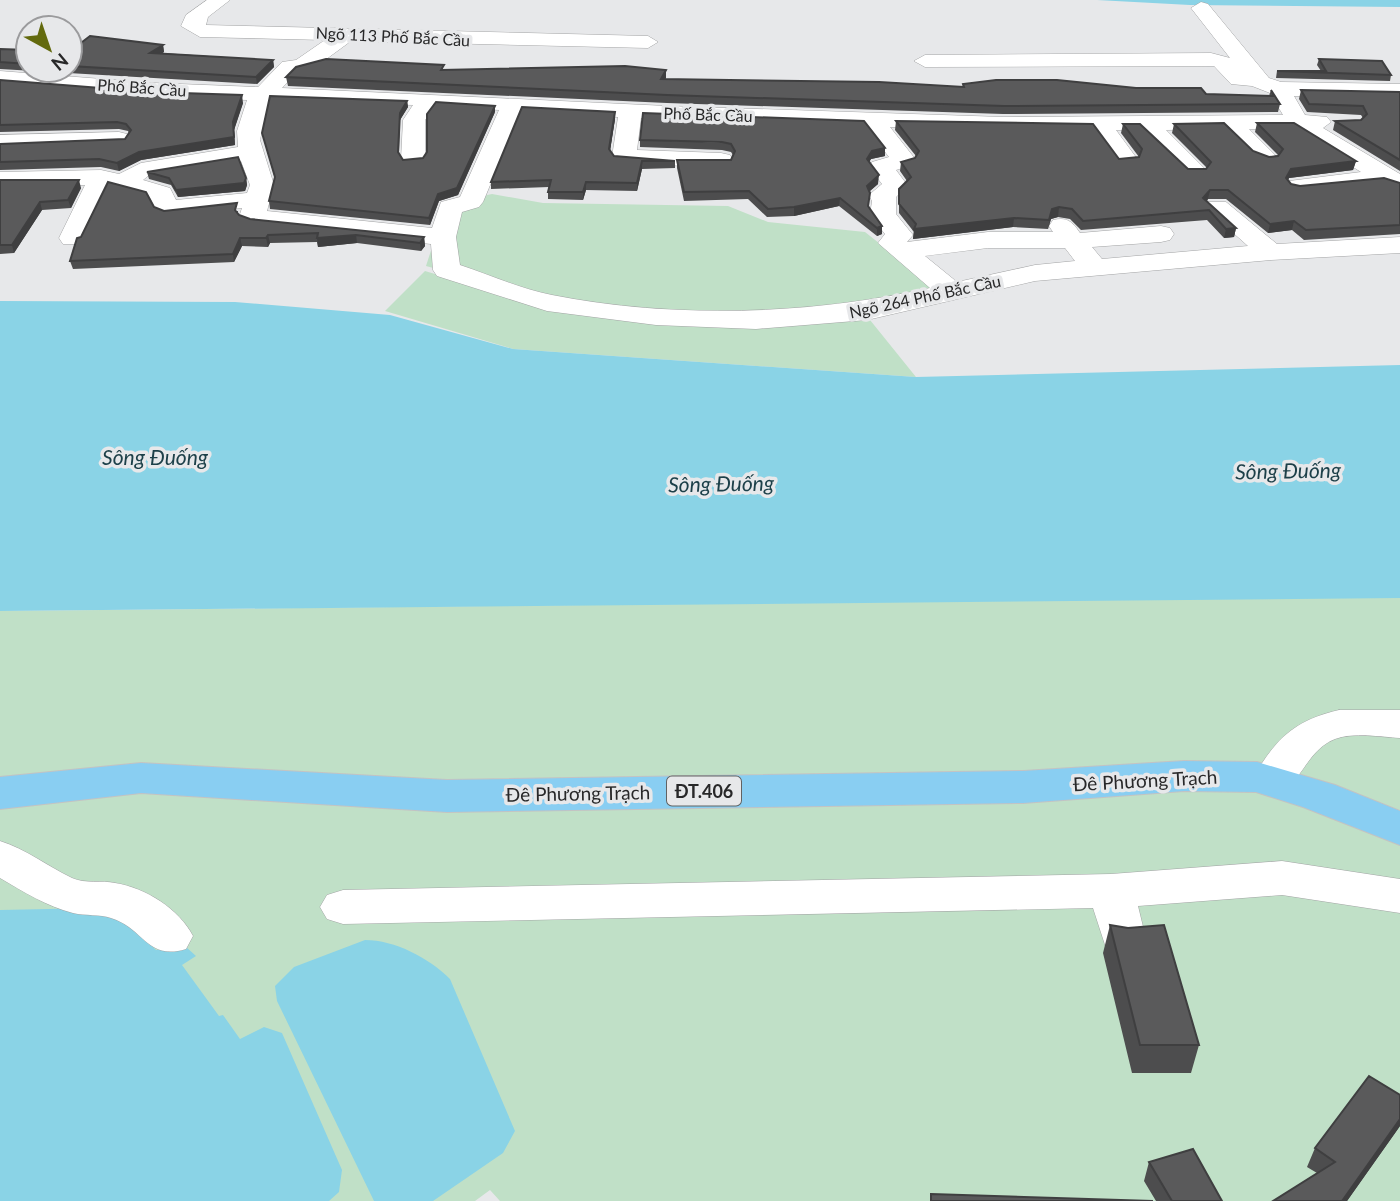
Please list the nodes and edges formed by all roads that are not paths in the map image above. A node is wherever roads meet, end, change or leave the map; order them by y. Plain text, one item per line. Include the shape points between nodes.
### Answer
1 (220, 0) edge
2 (1201, 8) dead end
3 (349, 33) junction
4 (648, 42) dead end
5 (1099, 60) junction
6 (925, 61) dead end
7 (11, 79) edge
8 (1116, 84) edge
9 (1208, 84) dead end
10 (1266, 84) junction
11 (108, 86) junction
12 (1400, 91) edge
13 (263, 93) junction
14 (428, 100) junction
15 (88, 101) edge
16 (0, 103) edge
17 (512, 106) junction
18 (630, 111) junction
19 (1003, 115) junction
20 (870, 118) junction
21 (1227, 121) junction
22 (1298, 122) junction
23 (1338, 122) edge
24 (1146, 124) junction
25 (1101, 125) junction
26 (119, 139) edge
27 (0, 142) edge
28 (1020, 147) edge
29 (248, 153) junction
30 (1266, 158) edge
31 (413, 159) edge
32 (721, 160) edge
33 (1126, 160) edge
34 (1195, 171) edge
35 (0, 179) edge
36 (113, 180) junction
37 (1392, 180) edge
38 (1298, 186) edge
39 (1217, 207) edge
40 (255, 208) junction
41 (1067, 233) junction
42 (1161, 234) dead end
43 (443, 237) junction
44 (72, 238) dead end
45 (1400, 245) edge
46 (899, 249) junction
47 (1271, 252) junction
48 (1095, 268) junction
49 (950, 291) junction
50 (1400, 724) edge
51 (1272, 781) junction
52 (0, 793) edge
53 (1400, 829) edge
54 (0, 857) edge
55 (1111, 891) junction
56 (1400, 896) edge
57 (343, 907) dead end
58 (1122, 935) edge
59 (170, 936) dead end

1 - 3 street, Ngõ 113 Phố Bắc Cầu via 193,19 200,20 191,26 200,31
2 - 10 street
3 - 4 street, Ngõ 113 Phố Bắc Cầu
3 - 13 street via 302,66 290,67
5 - 6 street
5 - 8 street
5 - 10 street via 1220,60 1239,79
7 - 11 street, Phố Bắc Cầu
7 - 16 street
9 - 10 street
10 - 12 street
10 - 22 street
11 - 13 street, Phố Bắc Cầu
11 - 15 street
13 - 14 street, Phố Bắc Cầu
13 - 29 street via 247,127
14 - 17 street, Phố Bắc Cầu
14 - 31 street via 414,120
17 - 18 street, Phố Bắc Cầu
17 - 43 street via 470,202 450,207
18 - 20 street, Phố Bắc Cầu
18 - 32 street via 624,157
19 - 20 street, Phố Bắc Cầu
19 - 25 street, Phố Bắc Cầu
19 - 28 street
20 - 46 street via 904,160 881,167 896,186 882,195 883,215 900,235
21 - 22 street, Phố Bắc Cầu
21 - 24 street, Phố Bắc Cầu
21 - 30 street
22 - 23 street, Phố Bắc Cầu
22 - 37 street
24 - 25 street, Phố Bắc Cầu
24 - 34 street
25 - 33 street
26 - 27 street
29 - 36 street via 181,153
29 - 40 street via 262,185
35 - 36 street
36 - 40 street via 161,192 167,209
36 - 44 street
37 - 38 street
39 - 47 street
40 - 43 street
41 - 42 street
41 - 46 street
41 - 48 street
43 - 49 street, Ngõ 264 Phố Bắc Cầu via 447,270 547,303 656,316 756,320 867,311
45 - 47 street, Ngõ 264 Phố Bắc Cầu
46 - 49 street
47 - 48 street, Ngõ 264 Phố Bắc Cầu
48 - 49 street, Ngõ 264 Phố Bắc Cầu via 1035,273
50 - 51 street via 1341,721 1321,727 1293,750
51 - 52 main road, Đê Phương Trạch / ĐT.406 via 1184,776 1023,787 447,796 141,778
51 - 53 main road, Đê Phương Trạch / ĐT.406
54 - 59 street via 58,891 116,900 144,913
55 - 56 street via 1282,878
55 - 57 street
55 - 58 street

